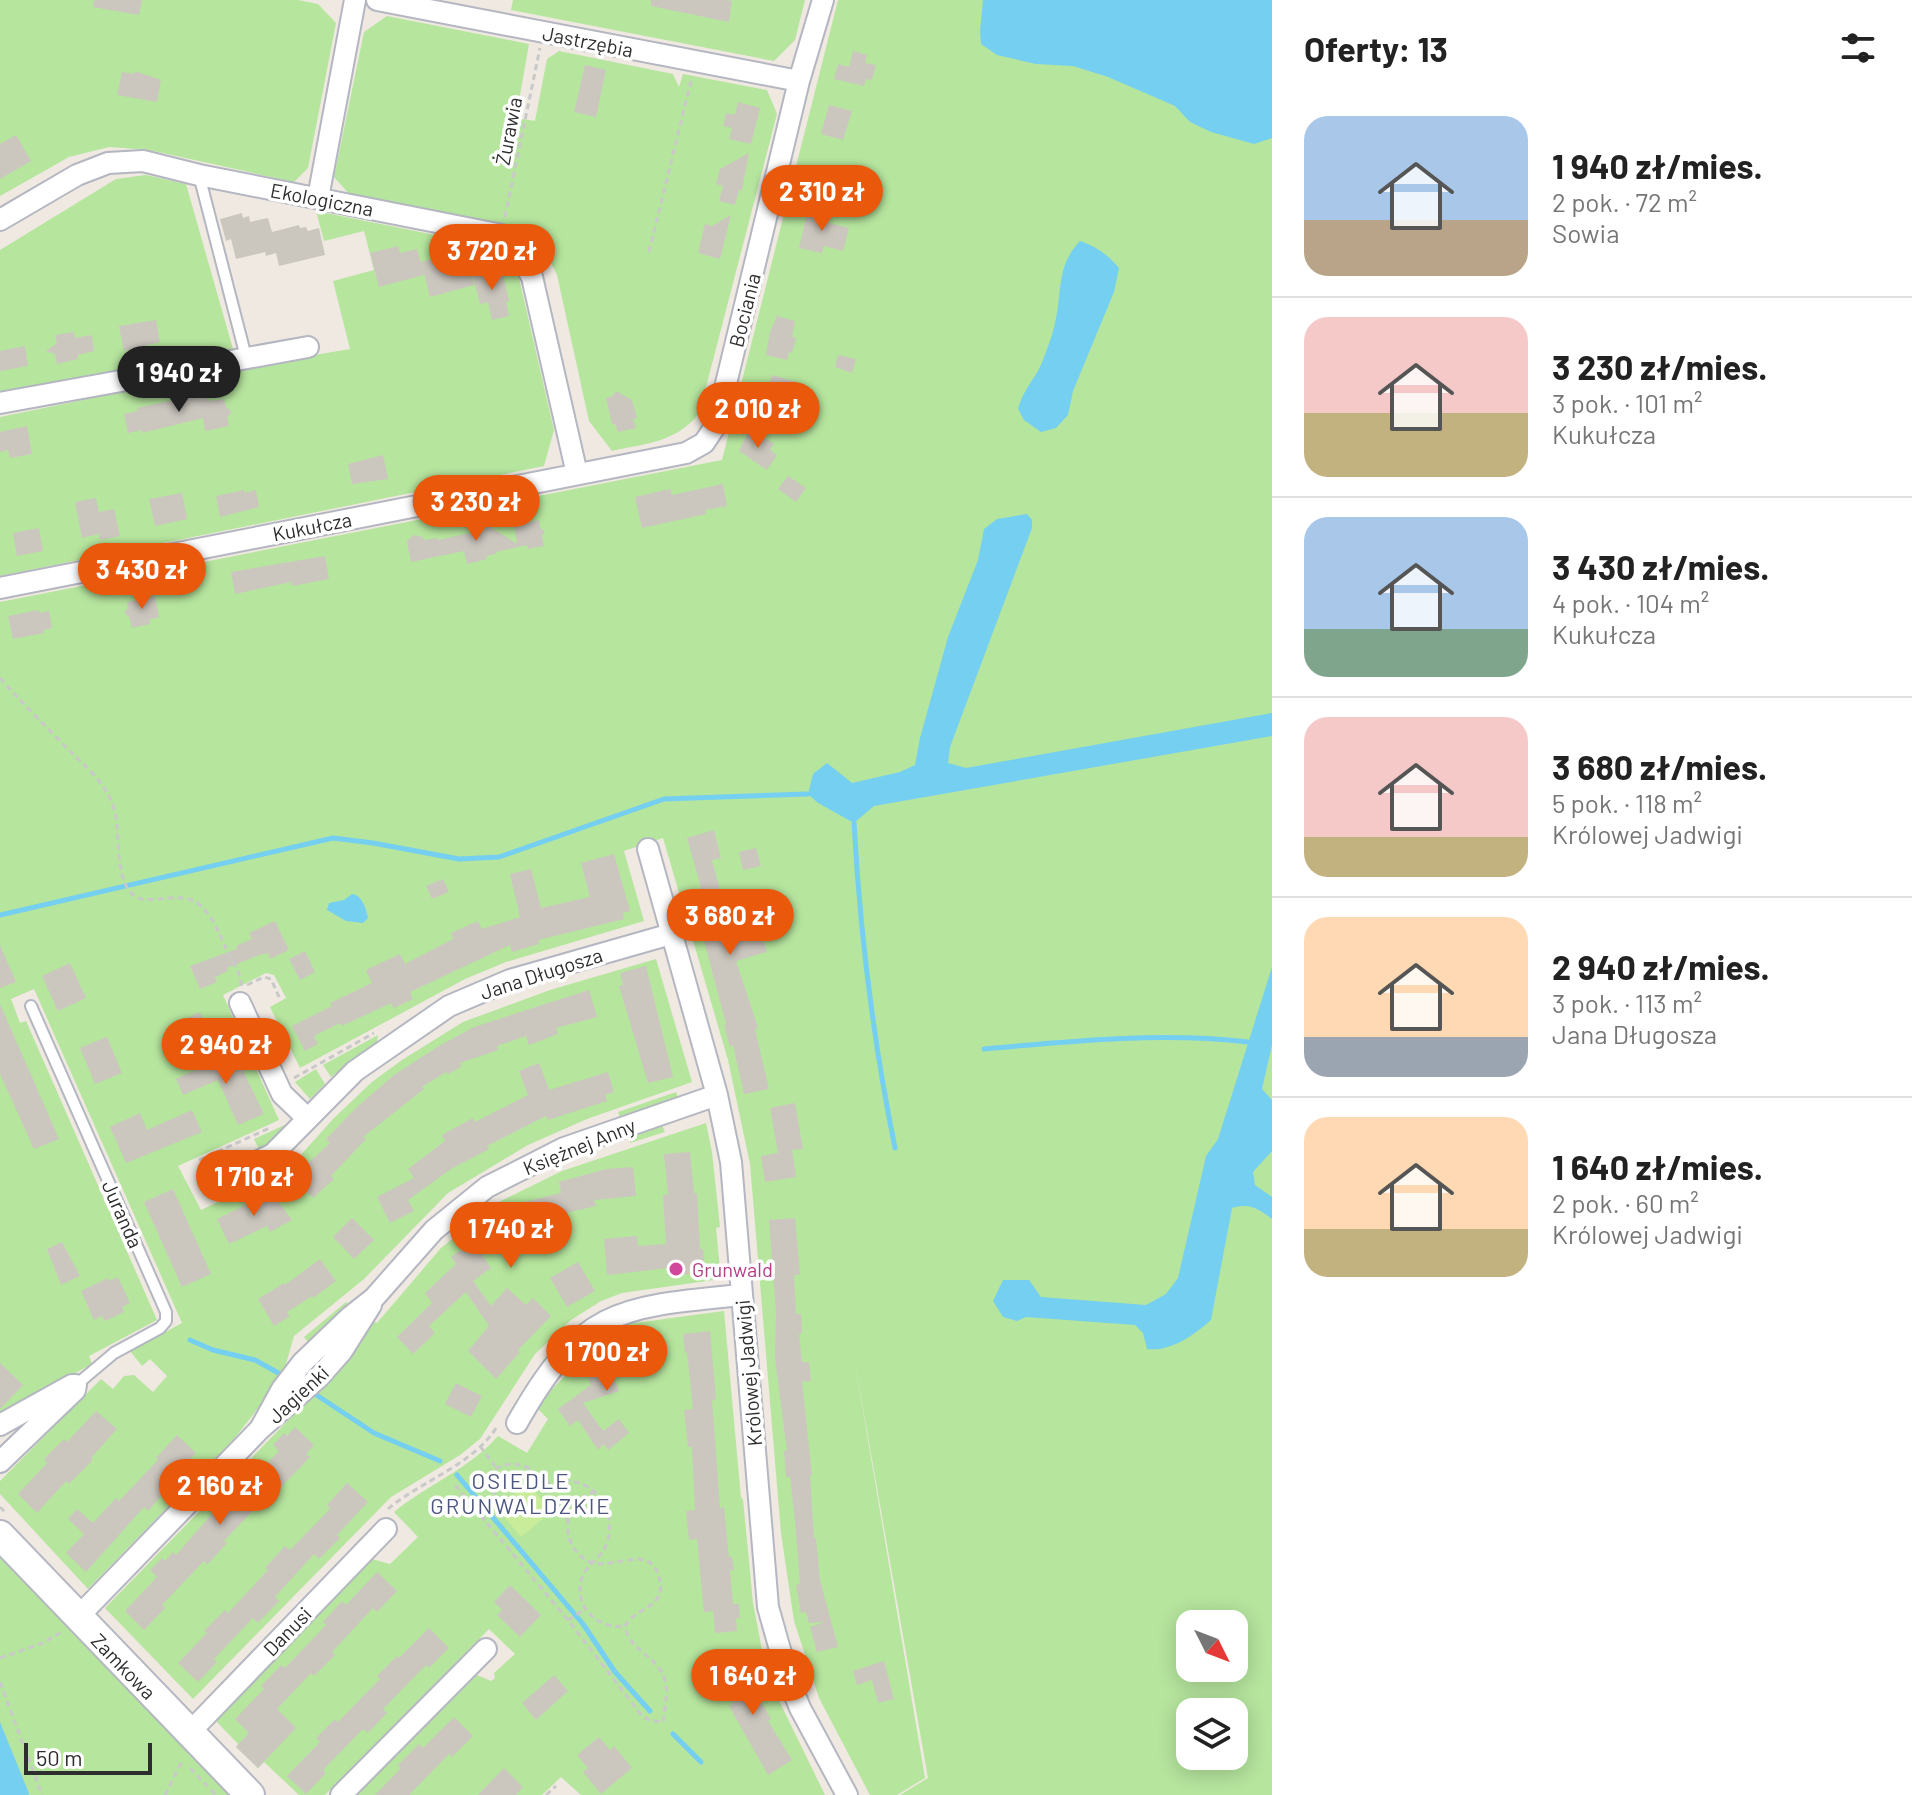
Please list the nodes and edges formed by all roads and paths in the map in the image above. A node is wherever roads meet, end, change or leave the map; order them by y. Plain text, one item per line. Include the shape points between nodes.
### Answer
1 (355, 0) edge
2 (377, 0) edge
3 (823, 0) edge
4 (543, 33) junction
5 (696, 62) junction
6 (799, 81) junction
7 (199, 175) junction
8 (318, 198) junction
9 (0, 220) edge
10 (502, 235) junction
11 (649, 252) dead end
12 (308, 347) dead end
13 (246, 357) junction
14 (0, 403) edge
15 (577, 474) junction
16 (0, 588) edge
17 (0, 678) edge
18 (648, 849) dead end
19 (671, 934) junction
20 (240, 996) joint
21 (31, 1006) dead end
22 (717, 1095) junction
23 (307, 1118) junction
24 (216, 1181) dead end
25 (742, 1295) junction
26 (374, 1298) joint
27 (76, 1385) junction
28 (509, 1422) joint
29 (0, 1425) edge
30 (480, 1446) junction
31 (0, 1462) edge
32 (496, 1466) junction
33 (544, 1484) junction
34 (455, 1485) dead end
35 (594, 1492) junction
36 (504, 1500) dead end
37 (385, 1521) joint
38 (568, 1521) junction
39 (0, 1535) edge
40 (592, 1564) junction
41 (583, 1610) junction
42 (77, 1618) junction
43 (569, 1619) junction
44 (625, 1626) junction
45 (486, 1649) dead end
46 (0, 1658) edge
47 (0, 1682) edge
48 (189, 1733) junction
49 (556, 1786) dead end
50 (42, 1795) edge
51 (165, 1795) edge
52 (250, 1795) edge
53 (341, 1795) edge
54 (546, 1795) edge
55 (847, 1795) edge

1 - 8 street
2 - 4 street, Jastrzębia
3 - 6 street, Bociania
4 - 5 street, Jastrzębia
4 - 10 path, Żurawia
5 - 6 street, Jastrzębia
5 - 11 path
6 - 15 street, Bociania via 716,425 704,443 686,453
7 - 8 street, Ekologiczna
7 - 9 street, Ekologiczna via 143,161 108,163
7 - 13 lane
8 - 10 street, Ekologiczna
10 - 15 street via 532,277
12 - 13 street
13 - 14 street
15 - 16 street, Kukułcza
17 - 20 path via 111,799 122,871 131,893 141,900 187,898 199,904 241,980
18 - 19 street, Królowej Jadwigi
19 - 22 street, Królowej Jadwigi
19 - 23 street, Jana Długosza via 510,980 449,1006 366,1062
20 - 23 street via 282,1094
21 - 27 lane, Juranda via 166,1312 160,1328 114,1353
22 - 25 street, Królowej Jadwigi via 731,1162
22 - 26 street, Księżnej Anny via 564,1148 487,1187 434,1230
23 - 24 street, Jana Długosza via 273,1154
25 - 28 street via 648,1305 597,1325 554,1363
25 - 55 street, Królowej Jadwigi via 768,1607 800,1708
26 - 42 street, Jagienki via 360,1326 319,1377 260,1429
27 - 29 street, Juranda
27 - 31 street, Juranda
28 - 30 path
30 - 32 path
30 - 37 path via 402,1497
32 - 33 path via 523,1466
32 - 36 path via 488,1483
33 - 35 path via 570,1481
33 - 38 path via 548,1505
34 - 43 path
35 - 38 path via 575,1505
35 - 40 path via 610,1524 608,1542
37 - 48 street, Danusi
38 - 40 path via 572,1546
39 - 42 street, Zamkowa
40 - 41 path via 580,1587
40 - 44 path via 640,1559 658,1574 660,1590 654,1604
41 - 43 path
41 - 44 path via 600,1623
42 - 46 path via 43,1643
42 - 48 street, Zamkowa
43 - 44 path via 642,1716 663,1722 665,1679 631,1641
45 - 53 street
47 - 50 path
48 - 51 path via 183,1760
48 - 52 street, Zamkowa
49 - 54 path

